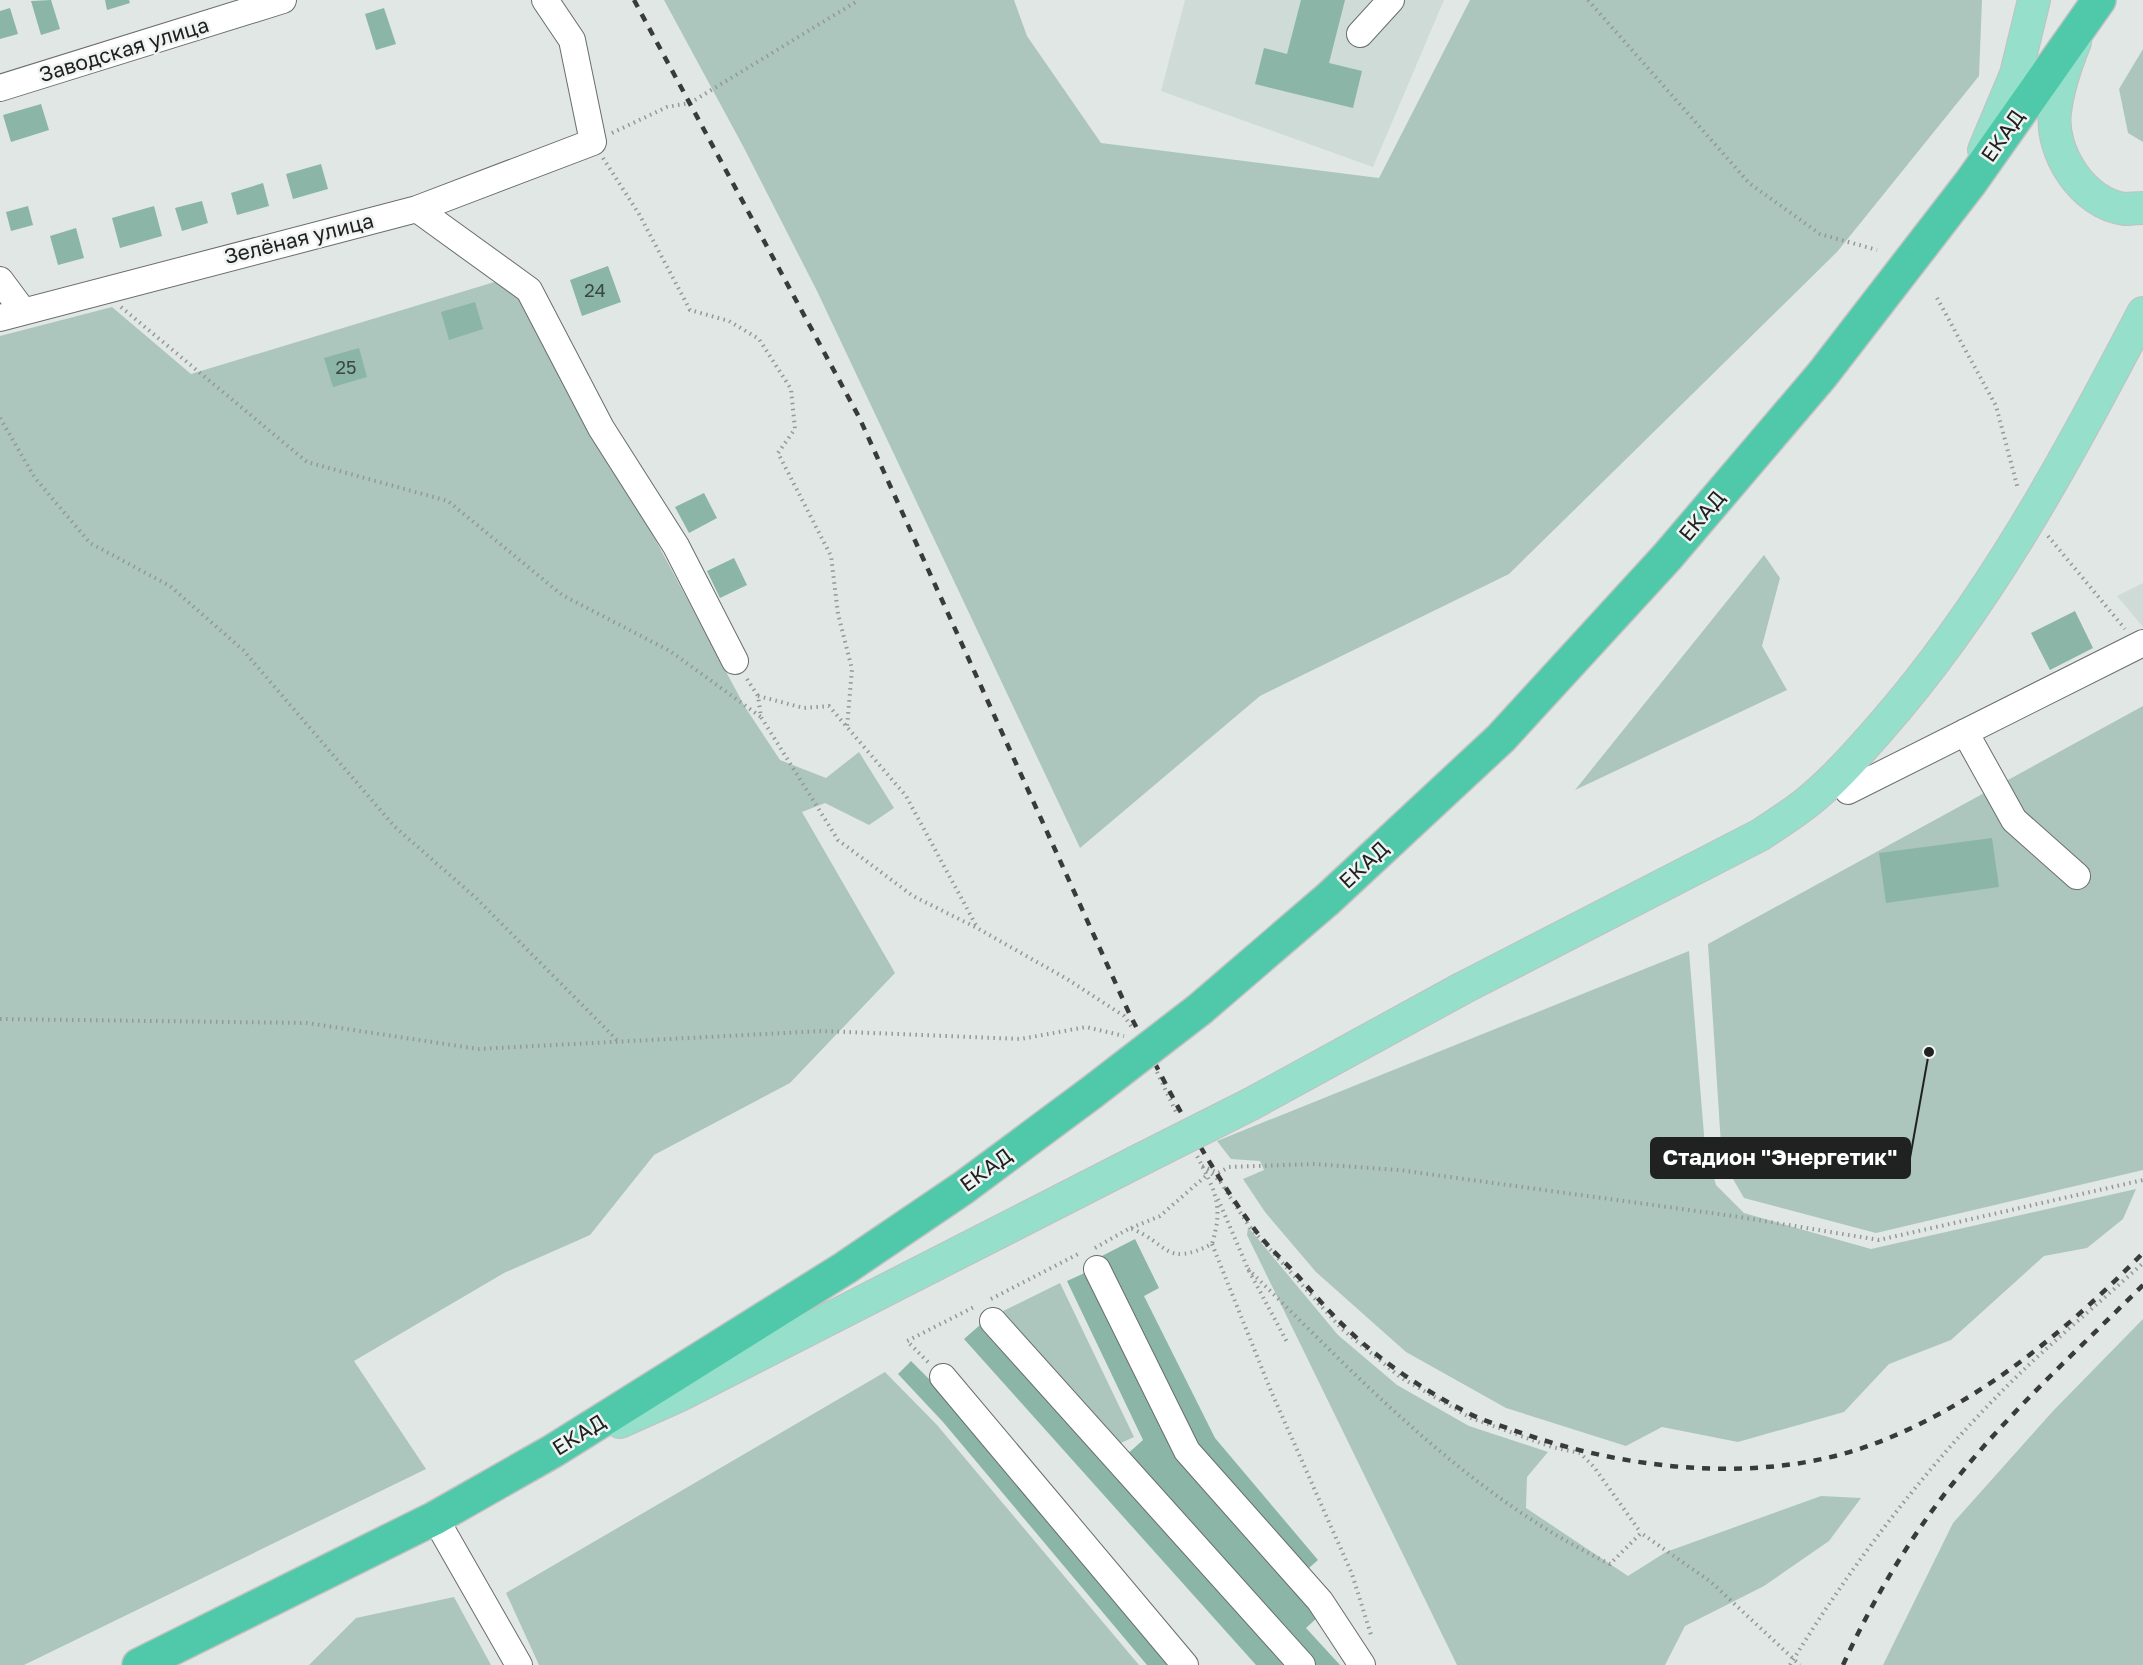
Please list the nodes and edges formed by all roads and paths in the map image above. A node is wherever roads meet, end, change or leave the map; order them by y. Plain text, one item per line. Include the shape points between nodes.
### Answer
1 (283, 0) edge
2 (545, 0) edge
3 (859, 0) edge
4 (1391, 0) edge
5 (1588, 0) edge
6 (2034, 0) edge
7 (2092, 11) edge
8 (1360, 34) dead end
9 (0, 88) edge
10 (593, 142) junction
11 (1971, 182) junction
12 (2143, 208) edge
13 (417, 209) junction
14 (1877, 250) dead end
15 (0, 280) edge
16 (100, 290) junction
17 (2143, 313) edge
18 (12, 314) edge
19 (0, 418) edge
20 (2143, 643) edge
21 (735, 661) joint
22 (758, 696) junction
23 (761, 717) junction
24 (848, 727) junction
25 (1965, 732) junction
26 (1837, 775) junction
27 (2078, 876) dead end
28 (977, 927) junction
29 (0, 1018) edge
30 (1136, 1033) dead end
31 (1132, 1039) dead end
32 (618, 1040) junction
33 (1152, 1062) dead end
34 (1182, 1124) dead end
35 (1192, 1145) dead end
36 (1202, 1166) junction
37 (1207, 1175) junction
38 (2143, 1180) edge
39 (1216, 1196) junction
40 (1130, 1228) junction
41 (1212, 1244) junction
42 (2143, 1263) edge
43 (1097, 1269) joint
44 (1248, 1269) junction
45 (993, 1321) dead end
46 (1287, 1342) dead end
47 (943, 1377) dead end
48 (553, 1451) junction
49 (435, 1518) junction
50 (1641, 1533) junction
51 (1373, 1642) dead end
52 (1794, 1658) junction
53 (139, 1665) edge
54 (519, 1665) edge
55 (1185, 1665) edge
56 (1302, 1665) edge
57 (1362, 1665) edge
58 (1790, 1665) edge
59 (1800, 1665) edge

1 - 9 street, Заводская улица
2 - 10 street via 572,40
3 - 10 path via 690,103 668,107
4 - 8 street
5 - 14 path via 1749,183 1820,234
6 - 11 main road via 2016,74
7 - 11 highway, ЕКАД
7 - 12 main road via 2063,76 2054,114 2057,140 2075,176 2100,199 2123,209
10 - 13 street, Зелёная улица
10 - 24 path via 639,214 690,310 729,321 759,339 791,389 795,429 778,453 831,556 838,614 852,669
11 - 48 highway, ЕКАД, bridge via 1806,393 1667,557 1501,738 1328,899 1200,1009 963,1188 845,1268
13 - 16 street, Зелёная улица
13 - 21 street via 529,290 601,428 676,546
15 - 18 street
16 - 18 street, Зелёная улица
16 - 23 path via 307,462 448,501 562,595 670,651
17 - 26 main road via 2099,398 1970,613 1901,704
19 - 32 path via 35,478 90,543 170,586 243,650 394,826 476,898
20 - 25 street
21 - 22 path
22 - 23 path
22 - 24 path via 804,708 829,706
23 - 28 path via 838,840 913,896
24 - 28 path via 906,796
25 - 26 street via 1848,791
25 - 27 street via 2014,820
26 - 48 main road, bridge via 1805,804 1760,835 1463,988 1251,1104 678,1396
28 - 30 path via 1124,1016
29 - 32 path via 307,1023 478,1049
31 - 32 path via 1086,1027 1021,1039 822,1031
33 - 34 path
35 - 36 path
36 - 37 path
36 - 38 path via 1218,1173 1229,1167 1313,1164 1399,1170 1879,1240
36 - 50 path via 1219,1180 1249,1226 1342,1329 1400,1377 1471,1418 1580,1453
37 - 39 path
37 - 40 path via 1160,1216
39 - 41 path via 1219,1221
39 - 44 path
40 - 41 path via 1144,1233 1166,1252 1191,1254
40 - 43 path via 1095,1245
41 - 51 path via 1271,1391 1352,1574
42 - 52 path via 2033,1361 1939,1462 1863,1557
43 - 57 street via 1187,1452 1320,1601
44 - 46 path
44 - 50 path via 1371,1389 1467,1475 1569,1544 1610,1564
45 - 56 street
47 - 55 street
48 - 49 highway, ЕКАД
49 - 53 highway, ЕКАД
49 - 54 street
50 - 52 path via 1711,1582
52 - 58 path
52 - 59 path

